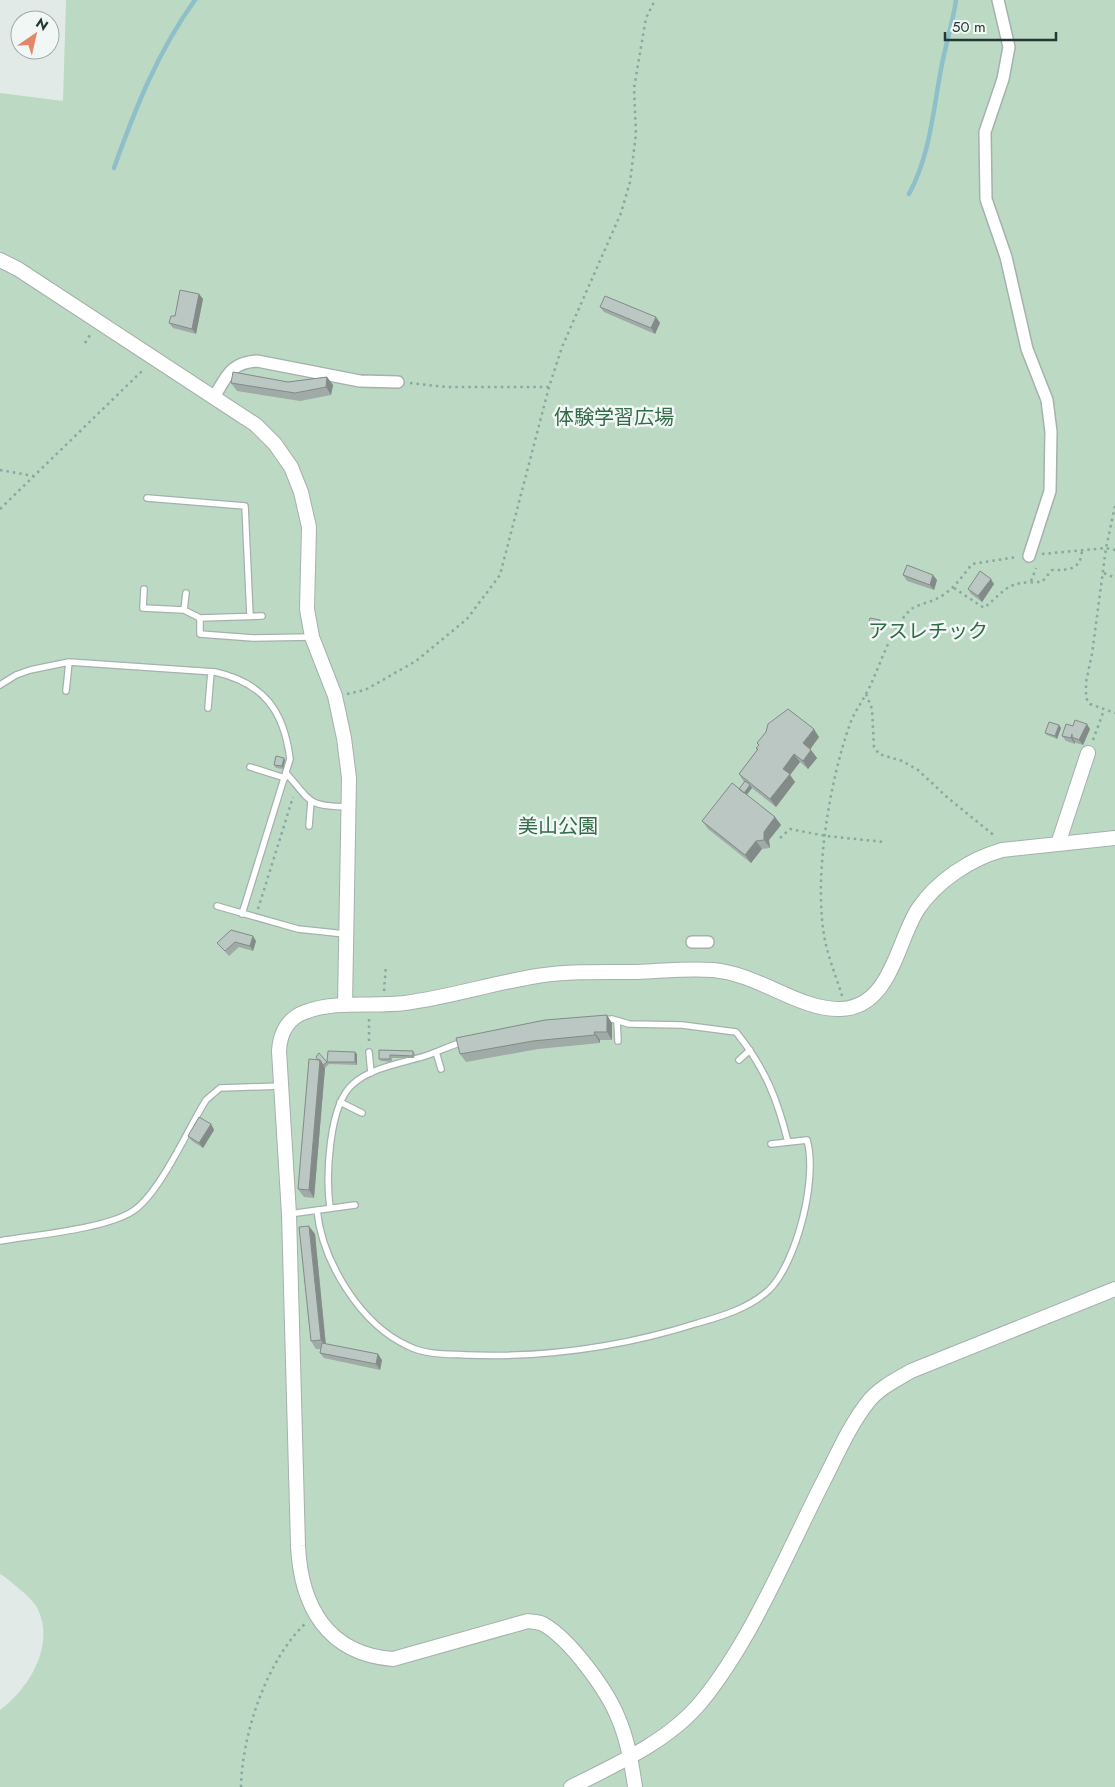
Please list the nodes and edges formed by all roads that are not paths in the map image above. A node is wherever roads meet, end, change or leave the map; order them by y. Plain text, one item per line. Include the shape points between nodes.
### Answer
1 (998, 0) edge
2 (0, 260) edge
3 (398, 382) road end
4 (214, 397) junction
5 (146, 498) dead end
6 (1029, 556) road end
7 (144, 589) dead end
8 (186, 593) dead end
9 (184, 610) junction
10 (250, 616) junction
11 (262, 616) dead end
12 (200, 618) junction
13 (312, 637) junction
14 (69, 662) junction
15 (211, 672) junction
16 (0, 685) edge
17 (66, 691) dead end
18 (208, 708) dead end
19 (1088, 753) road end
20 (250, 767) dead end
21 (286, 776) junction
22 (311, 801) junction
23 (348, 807) junction
24 (309, 826) dead end
25 (1115, 838) edge
26 (1058, 844) junction
27 (217, 906) dead end
28 (242, 914) junction
29 (347, 934) junction
30 (692, 942) dead end
31 (708, 942) dead end
32 (345, 1005) junction
33 (594, 1020) edge
34 (617, 1021) junction
35 (469, 1040) edge
36 (618, 1041) dead end
37 (750, 1050) junction
38 (369, 1052) road end
39 (436, 1052) junction
40 (739, 1060) dead end
41 (441, 1069) dead end
42 (372, 1073) junction
43 (281, 1086) junction
44 (340, 1102) junction
45 (362, 1113) dead end
46 (788, 1142) junction
47 (771, 1144) dead end
48 (355, 1205) dead end
49 (330, 1208) junction
50 (317, 1210) junction
51 (289, 1214) junction
52 (0, 1241) edge
53 (1115, 1289) edge
54 (630, 1757) junction
55 (572, 1787) edge
56 (636, 1787) edge

1 - 6 street via 1009,48 1003,79 985,132 986,199 1006,257 1027,349 1047,400 1051,432 1050,491
2 - 4 street
3 - 4 street via 360,381 257,361 242,362
4 - 13 street via 256,425 291,467 309,527 306,610
5 - 10 lane via 245,506
7 - 9 lane via 143,608
8 - 9 lane
9 - 12 lane
10 - 11 lane
10 - 12 lane
12 - 13 lane via 200,634 253,638
13 - 23 street via 335,696 344,738 349,778
14 - 15 lane
14 - 16 lane via 30,670
14 - 17 lane
15 - 18 lane
15 - 21 lane via 248,684 275,709 288,740 290,760
19 - 26 street
20 - 21 lane
21 - 22 lane
21 - 28 lane
22 - 23 lane via 321,806
22 - 24 lane
23 - 29 street
25 - 26 street
26 - 32 street via 1002,850 985,854 964,866 919,908 896,963 882,985 856,1006 843,1009 824,1009 745,976 713,970 540,976 412,1002
27 - 28 lane
28 - 29 lane via 298,929
29 - 32 street
30 - 31 street
32 - 43 street via 305,1012 286,1026 280,1041
33 - 34 lane
34 - 36 lane
34 - 37 lane via 736,1032
35 - 39 lane
37 - 40 lane
37 - 46 lane via 778,1103
38 - 42 lane
39 - 41 lane
39 - 42 lane
42 - 44 lane via 352,1084
43 - 51 street
43 - 52 lane via 226,1087 212,1093 157,1184 134,1211 96,1224
44 - 45 lane
44 - 49 lane via 333,1126
46 - 47 lane
46 - 50 lane via 807,1140 810,1150 805,1206 792,1253 770,1289 750,1304 727,1314 666,1334 577,1351 544,1355 448,1354 426,1352 396,1340 374,1324 351,1296 325,1244
48 - 49 lane
49 - 50 lane
50 - 51 lane
51 - 54 street via 300,1573 325,1630 354,1649 374,1657 393,1659 528,1621 542,1624 565,1641 596,1680 619,1719
53 - 54 street via 911,1371 884,1387 869,1401 840,1450 735,1652 700,1703 667,1733
54 - 55 street
54 - 56 street

